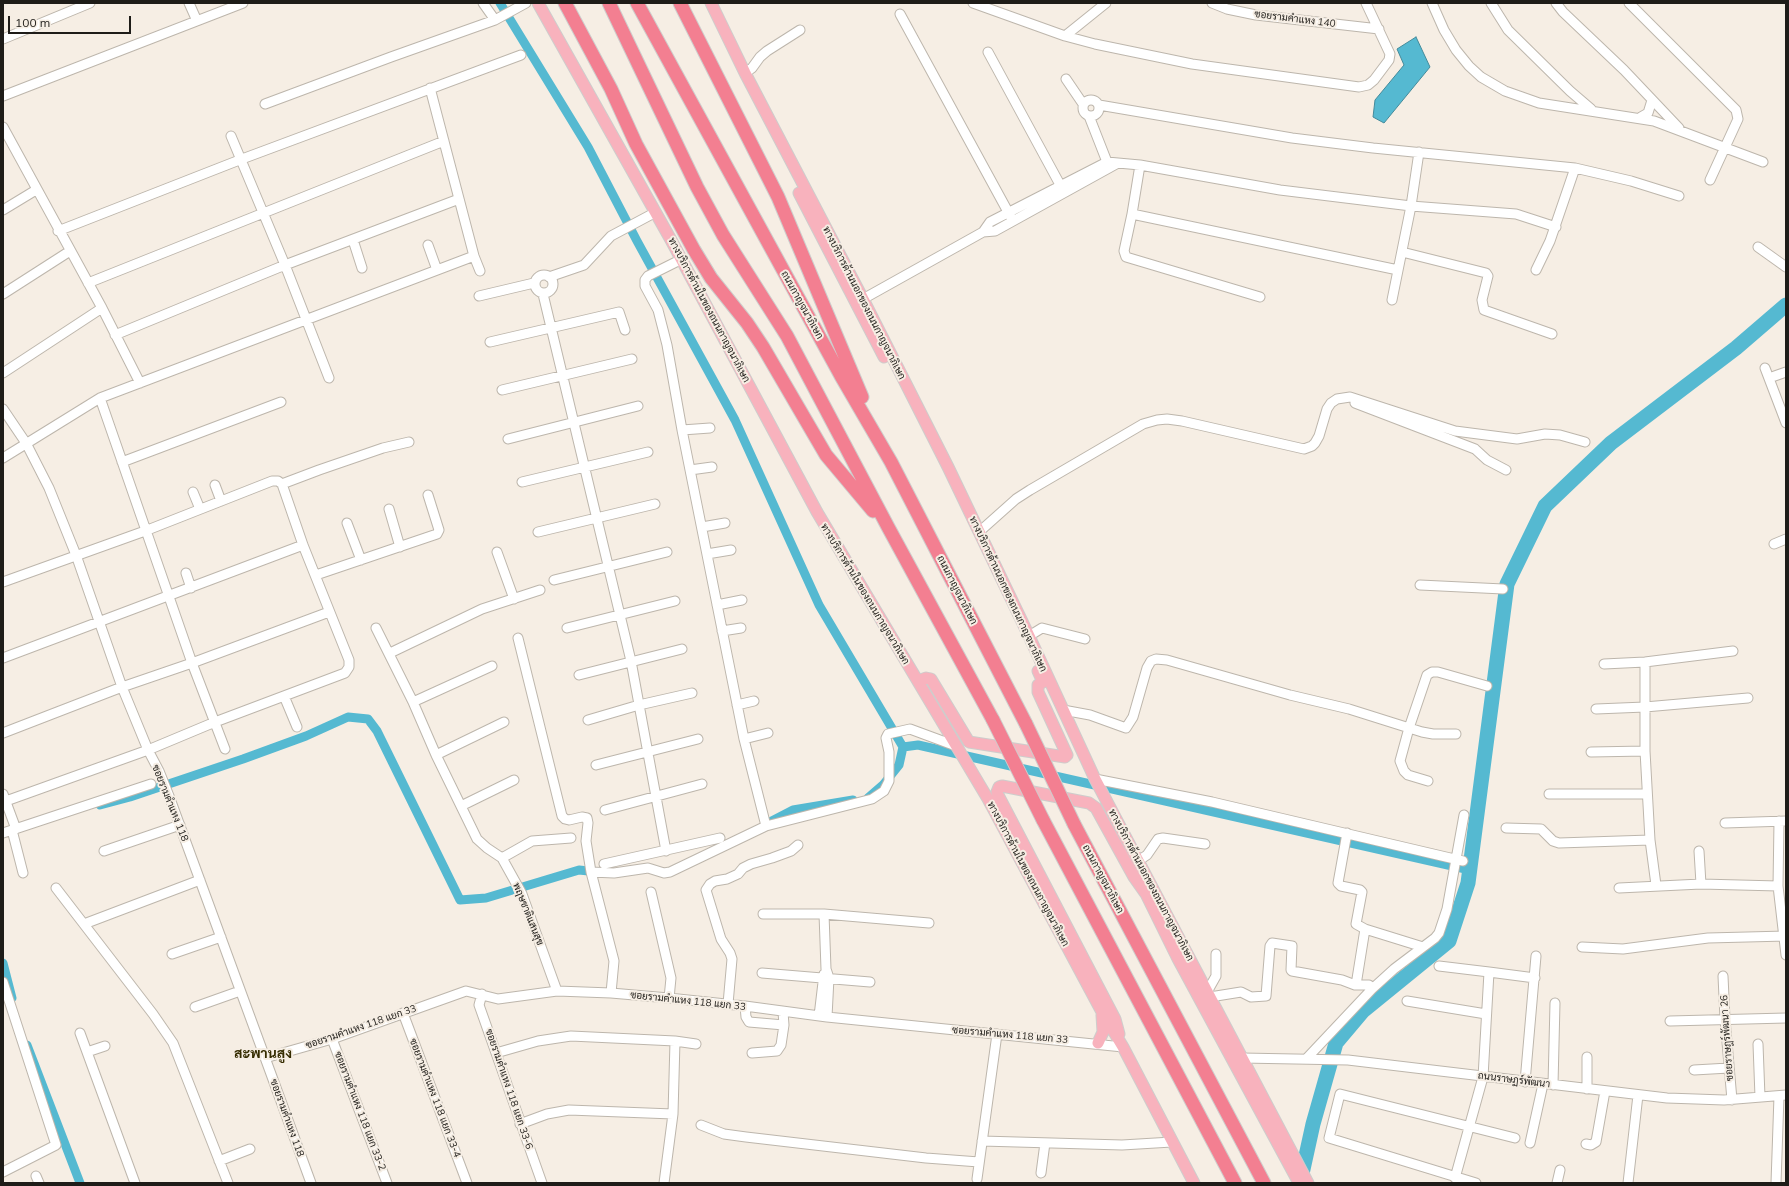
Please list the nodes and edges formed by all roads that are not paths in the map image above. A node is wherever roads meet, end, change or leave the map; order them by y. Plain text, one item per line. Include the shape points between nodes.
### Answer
1 (90, 3) edge
2 (189, 3) edge
3 (243, 3) edge
4 (484, 3) edge
5 (526, 3) edge
6 (538, 3) edge
7 (565, 3) edge
8 (609, 3) edge
9 (637, 3) edge
10 (680, 3) edge
11 (703, 3) edge
12 (710, 3) edge
13 (973, 3) edge
14 (1106, 3) edge
15 (1212, 3) edge
16 (1366, 3) edge
17 (1432, 3) edge
18 (1491, 3) edge
19 (1556, 3) edge
20 (1629, 3) edge
21 (996, 7) edge
22 (1239, 7) edge
23 (900, 14) dead end
24 (495, 20) junction
25 (196, 21) junction
26 (1379, 29) junction
27 (800, 30) dead end
28 (1065, 36) junction
29 (3, 38) edge
30 (988, 52) dead end
31 (521, 55) dead end
32 (745, 73) junction
33 (1066, 79) dead end
34 (430, 88) junction
35 (3, 96) edge
36 (1652, 100) junction
37 (265, 104) dead end
38 (1083, 104) junction
39 (1099, 105) junction
40 (1591, 110) junction
41 (1089, 116) junction
42 (1641, 117) junction
43 (3, 127) edge
44 (1682, 130) junction
45 (231, 136) dead end
46 (444, 141) junction
47 (1724, 146) junction
48 (1419, 152) junction
49 (242, 159) junction
50 (1763, 162) dead end
51 (1108, 165) junction
52 (1140, 165) junction
53 (1575, 168) junction
54 (1710, 180) dead end
55 (1062, 189) junction
56 (36, 190) junction
57 (1679, 196) dead end
58 (459, 199) junction
59 (1411, 206) junction
60 (3, 210) edge
61 (656, 212) junction
62 (262, 213) junction
63 (1008, 213) junction
64 (1132, 214) junction
65 (1013, 221) junction
66 (1556, 227) junction
67 (58, 230) junction
68 (983, 232) junction
69 (353, 240) junction
70 (428, 245) dead end
71 (1758, 247) dead end
72 (70, 251) junction
73 (1402, 252) junction
74 (474, 256) junction
75 (682, 259) junction
76 (285, 265) junction
77 (1786, 267) edge
78 (362, 268) dead end
79 (437, 270) junction
80 (1398, 270) junction
81 (1536, 270) dead end
82 (480, 271) dead end
83 (549, 277) junction
84 (88, 283) junction
85 (534, 283) junction
86 (3, 294) edge
87 (543, 294) junction
88 (479, 296) dead end
89 (1260, 297) dead end
90 (863, 299) junction
91 (1392, 300) dead end
92 (102, 308) junction
93 (305, 319) junction
94 (551, 328) junction
95 (624, 330) dead end
96 (1552, 334) dead end
97 (115, 335) junction
98 (490, 342) dead end
99 (632, 359) dead end
100 (1765, 368) dead end
101 (1786, 372) edge
102 (3, 373) edge
103 (563, 374) junction
104 (329, 378) dead end
105 (1769, 378) junction
106 (140, 383) junction
107 (502, 390) dead end
108 (100, 398) junction
109 (281, 402) dead end
110 (638, 406) dead end
111 (3, 409) edge
112 (1402, 417) junction
113 (1786, 422) edge
114 (574, 423) junction
115 (710, 428) dead end
116 (682, 430) junction
117 (508, 439) dead end
118 (409, 442) dead end
119 (1585, 442) dead end
120 (26, 443) junction
121 (648, 452) dead end
122 (3, 458) edge
123 (122, 462) junction
124 (891, 462) junction
125 (712, 466) dead end
126 (584, 468) junction
127 (690, 470) junction
128 (1506, 470) dead end
129 (522, 482) dead end
130 (282, 484) junction
131 (214, 485) dead end
132 (194, 492) dead end
133 (428, 495) dead end
134 (221, 501) junction
135 (655, 504) dead end
136 (200, 509) junction
137 (389, 509) dead end
138 (597, 519) junction
139 (725, 523) dead end
140 (347, 524) dead end
141 (702, 527) junction
142 (888, 527) junction
143 (145, 531) junction
144 (538, 532) dead end
145 (980, 532) junction
146 (1786, 539) edge
147 (1774, 544) dead end
148 (303, 545) junction
149 (400, 547) junction
150 (731, 550) dead end
151 (497, 552) dead end
152 (667, 552) dead end
153 (707, 554) junction
154 (76, 555) junction
155 (361, 560) junction
156 (608, 567) junction
157 (186, 573) dead end
158 (316, 575) junction
159 (554, 580) dead end
160 (3, 582) edge
161 (1420, 585) dead end
162 (191, 588) junction
163 (1503, 589) dead end
164 (540, 590) dead end
165 (169, 596) junction
166 (514, 599) junction
167 (742, 600) dead end
168 (675, 601) dead end
169 (717, 605) junction
170 (329, 612) junction
171 (619, 614) junction
172 (100, 622) junction
173 (376, 628) dead end
174 (567, 628) dead end
175 (741, 628) dead end
176 (722, 631) junction
177 (1029, 636) junction
178 (518, 638) dead end
179 (1085, 639) dead end
180 (682, 649) dead end
181 (1733, 651) dead end
182 (390, 653) junction
183 (3, 658) edge
184 (630, 661) junction
185 (1645, 662) junction
186 (192, 663) junction
187 (1604, 664) dead end
188 (492, 666) dead end
189 (579, 675) dead end
190 (918, 681) junction
191 (1043, 682) junction
192 (1487, 686) dead end
193 (122, 687) junction
194 (692, 693) dead end
195 (284, 696) junction
196 (1748, 698) dead end
197 (754, 701) dead end
198 (414, 702) junction
199 (639, 705) junction
200 (737, 705) junction
201 (1645, 707) junction
202 (1596, 709) dead end
203 (1063, 710) junction
204 (588, 720) dead end
205 (215, 722) junction
206 (504, 722) dead end
207 (297, 727) dead end
208 (1409, 728) junction
209 (3, 733) edge
210 (768, 733) dead end
211 (1456, 734) dead end
212 (698, 739) dead end
213 (744, 739) junction
214 (956, 747) junction
215 (225, 749) dead end
216 (148, 750) junction
217 (1645, 751) junction
218 (647, 752) junction
219 (1591, 752) dead end
220 (436, 755) junction
221 (596, 765) dead end
222 (1092, 778) junction
223 (514, 780) dead end
224 (1428, 781) dead end
225 (151, 784) dead end
226 (702, 784) dead end
227 (1549, 794) dead end
228 (1647, 794) junction
229 (4, 797) edge
230 (655, 797) junction
231 (1106, 804) junction
232 (461, 806) junction
233 (605, 810) dead end
234 (1464, 815) dead end
235 (1782, 821) edge
236 (1725, 823) dead end
237 (180, 825) junction
238 (766, 826) junction
239 (1506, 828) dead end
240 (10, 831) edge
241 (1347, 835) junction
242 (571, 838) dead end
243 (720, 838) dead end
244 (1650, 840) junction
245 (1205, 844) dead end
246 (798, 845) dead end
247 (104, 851) dead end
248 (666, 851) junction
249 (1699, 851) dead end
250 (502, 858) junction
251 (1459, 860) junction
252 (1138, 861) junction
253 (604, 864) dead end
254 (1782, 866) edge
255 (591, 872) junction
256 (23, 873) dead end
257 (200, 880) junction
258 (1701, 884) junction
259 (1656, 885) junction
260 (1778, 886) junction
261 (56, 888) dead end
262 (1619, 888) dead end
263 (651, 892) dead end
264 (1146, 894) junction
265 (763, 914) dead end
266 (824, 914) junction
267 (929, 923) dead end
268 (84, 924) junction
269 (1365, 929) junction
270 (1785, 936) edge
271 (220, 937) junction
272 (1423, 947) junction
273 (1582, 947) dead end
274 (172, 954) dead end
275 (1216, 954) dead end
276 (1786, 955) edge
277 (1536, 956) dead end
278 (1439, 966) dead end
279 (1489, 972) junction
280 (762, 973) dead end
281 (1723, 976) dead end
282 (826, 978) junction
283 (1535, 978) junction
284 (3, 982) edge
285 (870, 982) dead end
286 (1356, 985) junction
287 (1373, 988) junction
288 (240, 990) junction
289 (557, 991) junction
290 (611, 993) junction
291 (482, 994) junction
292 (1208, 994) junction
293 (669, 998) junction
294 (1407, 1001) dead end
295 (728, 1004) junction
296 (1555, 1004) dead end
297 (745, 1006) junction
298 (195, 1007) dead end
299 (783, 1012) junction
300 (1102, 1012) junction
301 (403, 1013) junction
302 (1486, 1014) junction
303 (823, 1017) junction
304 (1786, 1018) edge
305 (1725, 1019) junction
306 (1670, 1021) dead end
307 (784, 1025) junction
308 (80, 1033) dead end
309 (997, 1034) junction
310 (332, 1039) junction
311 (675, 1041) junction
312 (1098, 1043) junction
313 (696, 1044) dead end
314 (1758, 1044) dead end
315 (105, 1046) dead end
316 (1123, 1047) junction
317 (87, 1052) junction
318 (496, 1052) junction
319 (752, 1053) dead end
320 (1587, 1057) dead end
321 (265, 1058) junction
322 (1242, 1058) junction
323 (1307, 1058) junction
324 (1729, 1068) junction
325 (1694, 1070) dead end
326 (1483, 1077) junction
327 (1525, 1082) junction
328 (1542, 1084) junction
329 (1553, 1085) junction
330 (1587, 1089) junction
331 (1605, 1091) junction
332 (1638, 1095) junction
333 (1782, 1096) edge
334 (1760, 1097) junction
335 (1732, 1100) junction
336 (673, 1114) junction
337 (520, 1124) junction
338 (701, 1125) dead end
339 (1469, 1127) junction
340 (1278, 1136) junction
341 (1515, 1138) dead end
342 (982, 1141) junction
343 (1172, 1142) junction
344 (1045, 1143) junction
345 (1530, 1143) dead end
346 (1586, 1144) dead end
347 (250, 1149) dead end
348 (219, 1161) junction
349 (980, 1162) junction
350 (1560, 1170) dead end
351 (3, 1172) edge
352 (1041, 1172) dead end
353 (1455, 1178) junction
354 (978, 1179) dead end
355 (1262, 1179) edge
356 (224, 1182) edge
357 (135, 1183) edge
358 (311, 1183) edge
359 (387, 1183) edge
360 (467, 1183) edge
361 (542, 1183) edge
362 (664, 1183) edge
363 (1194, 1183) edge
364 (1235, 1183) edge
365 (1299, 1183) edge
366 (1308, 1183) edge
367 (1476, 1183) edge
368 (1557, 1183) edge
369 (1628, 1183) edge
370 (1776, 1183) edge

1 - 29 street
2 - 25 street
3 - 25 street
4 - 24 street
5 - 24 street
6 - 61 main road, ทางบริการด้านในของถนนกาญจนาภิเษก
7 - 142 highway via 636,144 711,278 763,347 826,455
8 - 142 highway via 697,187 723,235 787,336
9 - 124 highway, ถนนกาญจนาภิเษก via 841,376
10 - 124 highway via 778,197
11 - 191 main road via 922,431
12 - 32 main road, ทางบริการด้านนอกของถนนกาญจนาภิเษก
13 - 21 street
14 - 28 street
15 - 22 street, ซอยรามคำแหง 140
16 - 26 street
17 - 40 street via 1456,50 1481,77 1505,90 1540,102
18 - 40 street via 1508,30
19 - 36 street
20 - 47 street via 1736,110 1738,119
21 - 28 street
22 - 26 street, ซอยรามคำแหง 140 via 1256,15
23 - 63 street
24 - 37 street
25 - 35 street
26 - 28 street via 1389,51 1389,60 1374,80 1359,87 1192,64
27 - 32 street via 767,51
30 - 55 street
31 - 34 street
32 - 90 main road, ทางบริการด้านนอกของถนนกาญจนาภิเษก
33 - 38 street
34 - 46 street
34 - 49 street
36 - 42 street via 1648,113
36 - 44 street
38 - 39 street via 1090,99 1096,100
38 - 41 street via 1084,113
39 - 41 street via 1097,113
39 - 48 street via 1292,138
40 - 42 street
41 - 51 street
42 - 44 street
43 - 56 street
44 - 47 street
45 - 49 street
46 - 58 street
46 - 62 street
47 - 50 street
47 - 54 street
48 - 53 street
48 - 59 street
49 - 62 street
49 - 67 street
51 - 52 street
51 - 55 street
52 - 59 street via 1280,190
52 - 64 street
53 - 57 street via 1631,180
53 - 66 street
55 - 63 street
55 - 65 street
56 - 60 street
56 - 67 street
58 - 69 street
58 - 74 street
59 - 66 street via 1516,214
59 - 73 street
61 - 75 main road, ทางบริการด้านในของถนนกาญจนาภิเษก
61 - 83 street via 613,234 584,265
62 - 76 street
62 - 84 street
63 - 65 street
63 - 68 street via 990,222
64 - 80 street
64 - 89 street via 1124,251 1126,257
65 - 68 street via 995,231
66 - 81 street
67 - 72 street
68 - 90 street
69 - 76 street
69 - 78 street
70 - 79 street
71 - 77 street
72 - 84 street
72 - 86 street
73 - 80 street
73 - 96 street via 1486,273 1488,276 1482,300 1484,310
74 - 79 street
74 - 82 street
75 - 116 street via 645,280 645,286 658,310 667,345
75 - 190 main road, ทางบริการด้านในของถนนกาญจนาภิเษก via 817,512
76 - 93 street
76 - 97 street
79 - 93 street
80 - 91 street
83 - 85 street via 540,276
83 - 87 street via 553,282 552,288
84 - 92 street
85 - 87 street via 537,291
85 - 88 street
87 - 94 street
90 - 145 main road, ทางบริการด้านนอกของถนนกาญจนาภิเษก
92 - 97 street
92 - 102 street
93 - 104 street
93 - 106 street
94 - 95 street via 619,312
94 - 98 street
94 - 103 street
97 - 106 street
99 - 103 street
100 - 105 street
101 - 105 street
103 - 107 street
103 - 114 street
105 - 113 street
106 - 108 street
108 - 120 street
108 - 123 street
109 - 123 street
110 - 114 street
111 - 120 street, ซอยรามคำแหง 118
112 - 119 street via 1472,434 1517,439 1545,434 1560,435
112 - 128 street via 1475,449 1487,460
112 - 145 street via 1355,398 1337,399 1328,409 1315,443 1304,449 1182,421 1167,419 1143,424 1016,499
114 - 117 street
114 - 126 street
115 - 116 street
116 - 127 street
118 - 130 street via 369,453
120 - 122 street
120 - 154 street, ซอยรามคำแหง 118 via 49,488
121 - 126 street
123 - 143 street
124 - 355 highway, ถนนกาญจนาภิเษก, bridge via 1026,724 1074,824
125 - 127 street
126 - 129 street
126 - 138 street
127 - 141 street
130 - 134 street via 272,481
130 - 148 street
131 - 134 street
132 - 136 street
133 - 149 street via 439,532
134 - 136 street
135 - 138 street
136 - 143 street
137 - 149 street
138 - 144 street
138 - 156 street
139 - 141 street
140 - 155 street
141 - 153 street
142 - 364 highway, bridge via 993,720 1043,820
143 - 154 street
143 - 165 street
145 - 177 main road, ทางบริการด้านนอกของถนนกาญจนาภิเษก
146 - 147 street
148 - 158 street
148 - 162 street
149 - 155 street
150 - 153 street
151 - 166 street
152 - 156 street
153 - 169 street
154 - 160 street
154 - 172 street, ซอยรามคำแหง 118
155 - 158 street
156 - 159 street
156 - 171 street
157 - 162 street
158 - 170 street
161 - 163 street
162 - 165 street
164 - 166 street
165 - 172 street
165 - 186 street
166 - 182 street via 482,609
167 - 169 street
168 - 171 street
169 - 176 street
170 - 186 street
170 - 195 street via 349,660 349,667 345,673
171 - 174 street
171 - 184 street
172 - 183 street
172 - 193 street, ซอยรามคำแหง 118
173 - 182 street, พฤษชาติแสนสุข
175 - 176 street
176 - 200 street
177 - 179 street via 1042,628
177 - 203 main road, ทางบริการด้านนอกของถนนกาญจนาภิเษก
178 - 255 street via 562,816 569,820 587,818
180 - 184 street
181 - 185 street
182 - 198 street, พฤษชาติแสนสุข
184 - 189 street
184 - 199 street
185 - 187 street
185 - 201 street
186 - 193 street
186 - 205 street
188 - 198 street
190 - 191 main road via 931,679 969,742 1065,757 1067,755 1038,692 1038,685
190 - 214 main road, ทางบริการด้านในของถนนกาญจนาภิเษก
191 - 222 main road
192 - 208 street via 1438,672 1430,673 1423,685
193 - 209 street
193 - 216 street, ซอยรามคำแหง 118
194 - 199 street
195 - 205 street
195 - 207 street
196 - 201 street
197 - 200 street
198 - 220 street, พฤษชาติแสนสุข
199 - 204 street
199 - 218 street
200 - 213 street
201 - 202 street
201 - 217 street
203 - 208 street via 1090,715 1126,728 1134,717 1147,668 1156,659 1349,709
203 - 222 main road, ทางบริการด้านนอกของถนนกาญจนาภิเษก
205 - 215 street
205 - 216 street
206 - 220 street
208 - 211 street via 1433,734
208 - 224 street via 1400,755 1400,765 1408,775
210 - 213 street
212 - 218 street
213 - 238 street
214 - 238 street via 910,729 887,735 889,781 880,795
214 - 300 main road, ทางบริการด้านในของถนนกาญจนาภิเษก via 988,799
216 - 229 street
216 - 237 street, ซอยรามคำแหง 118 via 164,782
217 - 219 street
217 - 228 street
218 - 221 street
218 - 230 street
220 - 232 street, พฤษชาติแสนสุข
222 - 231 main road, ทางบริการด้านนอกของถนนกาญจนาภิเษก
222 - 241 street via 1212,802
223 - 232 street
225 - 240 street
226 - 230 street
227 - 228 street
228 - 244 street
229 - 240 street via 12,817
230 - 233 street
230 - 248 street
231 - 252 main road, ทางบริการด้านนอกของถนนกาญจนาภิเษก
231 - 264 main road
232 - 250 street, พฤษชาติแสนสุข via 477,839
234 - 251 street
235 - 236 street
235 - 254 street
237 - 247 street
237 - 257 street, ซอยรามคำแหง 118
238 - 255 street via 670,872 664,873 648,868 614,873
239 - 244 street via 1540,829 1558,843
240 - 256 street
241 - 251 street
241 - 269 street via 1338,883 1362,892 1356,924
242 - 250 street via 532,841
243 - 248 street
244 - 259 street
245 - 252 street via 1158,839 1147,855
246 - 295 street via 790,851 751,864 738,874 715,881 707,887 707,895 721,939 732,959
248 - 253 street
249 - 258 street
250 - 289 street, พฤษชาติแสนสุข via 522,894
251 - 272 street via 1439,933
252 - 292 main road, ทางบริการด้านนอกของถนนกาญจนาภิเษก
254 - 260 street
255 - 290 street via 614,961
257 - 268 street
257 - 271 street, ซอยรามคำแหง 118
258 - 259 street
258 - 260 street
259 - 262 street
260 - 270 street
261 - 268 street
263 - 293 street via 671,978
264 - 316 main road via 1093,805 999,787 998,795 1115,1019
264 - 340 main road via 1178,959
265 - 266 street
266 - 267 street
266 - 282 street
268 - 348 street via 173,1043
269 - 272 street
269 - 286 street
270 - 273 street via 1708,938 1623,948
270 - 276 street
271 - 274 street
271 - 288 street, ซอยรามคำแหง 118
272 - 287 street
275 - 292 street via 1216,976
277 - 283 street
278 - 279 street
279 - 283 street
279 - 302 street
280 - 282 street
281 - 305 street, ซอยราษฎร์พัฒนา 26
282 - 285 street
282 - 303 street
283 - 327 street
284 - 351 street via 56,1145
286 - 287 street via 1369,985
286 - 292 street via 1292,971 1292,946 1272,943 1266,996 1251,997 1241,992
287 - 323 street
288 - 298 street
288 - 321 street, ซอยรามคำแหง 118
289 - 290 street, ซอยรามคำแหง 118 แยก 33
289 - 291 street, ซอยรามคำแหง 118 แยก 33 via 498,999
290 - 293 street, ซอยรามคำแหง 118 แยก 33
291 - 301 street, ซอยรามคำแหง 118 แยก 33 via 466,991
291 - 318 street, ซอยรามคำแหง 118 แยก 33-6 via 479,1005
292 - 322 main road, ทางบริการด้านนอกของถนนกาญจนาภิเษก
293 - 295 street, ซอยรามคำแหง 118 แยก 33
294 - 302 street
295 - 297 street, ซอยรามคำแหง 118 แยก 33
296 - 329 street
297 - 299 street, ซอยรามคำแหง 118 แยก 33
297 - 307 street via 749,1022
299 - 303 street, ซอยรามคำแหง 118 แยก 33
299 - 307 street
300 - 312 main road via 1103,1032
300 - 316 main road, ทางบริการด้านในของถนนกาญจนาภิเษก
301 - 310 street, ซอยรามคำแหง 118 แยก 33
301 - 360 street, ซอยรามคำแหง 118 แยก 33-4
302 - 326 street
303 - 309 street, ซอยรามคำแหง 118 แยก 33
304 - 305 street
305 - 306 street
305 - 324 street, ซอยราษฎร์พัฒนา 26
307 - 319 street via 778,1051
308 - 317 street
309 - 312 street, ซอยรามคำแหง 118 แยก 33
309 - 342 street
310 - 321 street, ซอยรามคำแหง 118 แยก 33
310 - 359 street, ซอยรามคำแหง 118 แยก 33-2
311 - 313 street
311 - 318 street via 571,1036
311 - 336 street
312 - 316 street, ซอยรามคำแหง 118 แยก 33
314 - 334 street
315 - 317 street
316 - 343 main road, ทางบริการด้านในของถนนกาญจนาภิเษก
317 - 357 street
318 - 337 street, ซอยรามคำแหง 118 แยก 33-6
320 - 330 street
321 - 358 street, ซอยรามคำแหง 118
322 - 323 street, ถนนราษฏร์พัฒนา
322 - 340 main road, ทางบริการด้านนอกของถนนกาญจนาภิเษก
323 - 326 street, ถนนราษฏร์พัฒนา via 1348,1060
324 - 325 street
324 - 335 street, ซอยราษฎร์พัฒนา 26
326 - 327 street, ถนนราษฏร์พัฒนา
326 - 339 street
327 - 328 street, ถนนราษฏร์พัฒนา
328 - 329 street, ถนนราษฏร์พัฒนา
328 - 345 street
329 - 330 street, ถนนราษฏร์พัฒนา
330 - 331 street, ถนนราษฏร์พัฒนา
331 - 332 street, ถนนราษฏร์พัฒนา
331 - 346 street via 1596,1142 1594,1145
332 - 335 street, ถนนราษฏร์พัฒนา
332 - 369 street
333 - 334 street, ถนนราษฏร์พัฒนา
333 - 370 street
334 - 335 street, ถนนราษฏร์พัฒนา
336 - 337 street via 570,1110 547,1114
336 - 362 street
337 - 361 street, ซอยรามคำแหง 118 แยก 33-6
338 - 349 street via 724,1134 746,1137
339 - 341 street
339 - 353 street
339 - 353 street via 1340,1094 1329,1138
340 - 365 main road, ทางบริการด้านนอกของถนนกาญจนาภิเษก
340 - 366 main road, ทางบริการด้านนอกของถนนกาญจนาภิเษก
342 - 344 street
342 - 349 street
343 - 344 street via 1122,1145
343 - 363 main road, ทางบริการด้านในของถนนกาญจนาภิเษก
344 - 352 street
347 - 348 street
348 - 356 street
349 - 354 street
350 - 368 street
353 - 367 street

